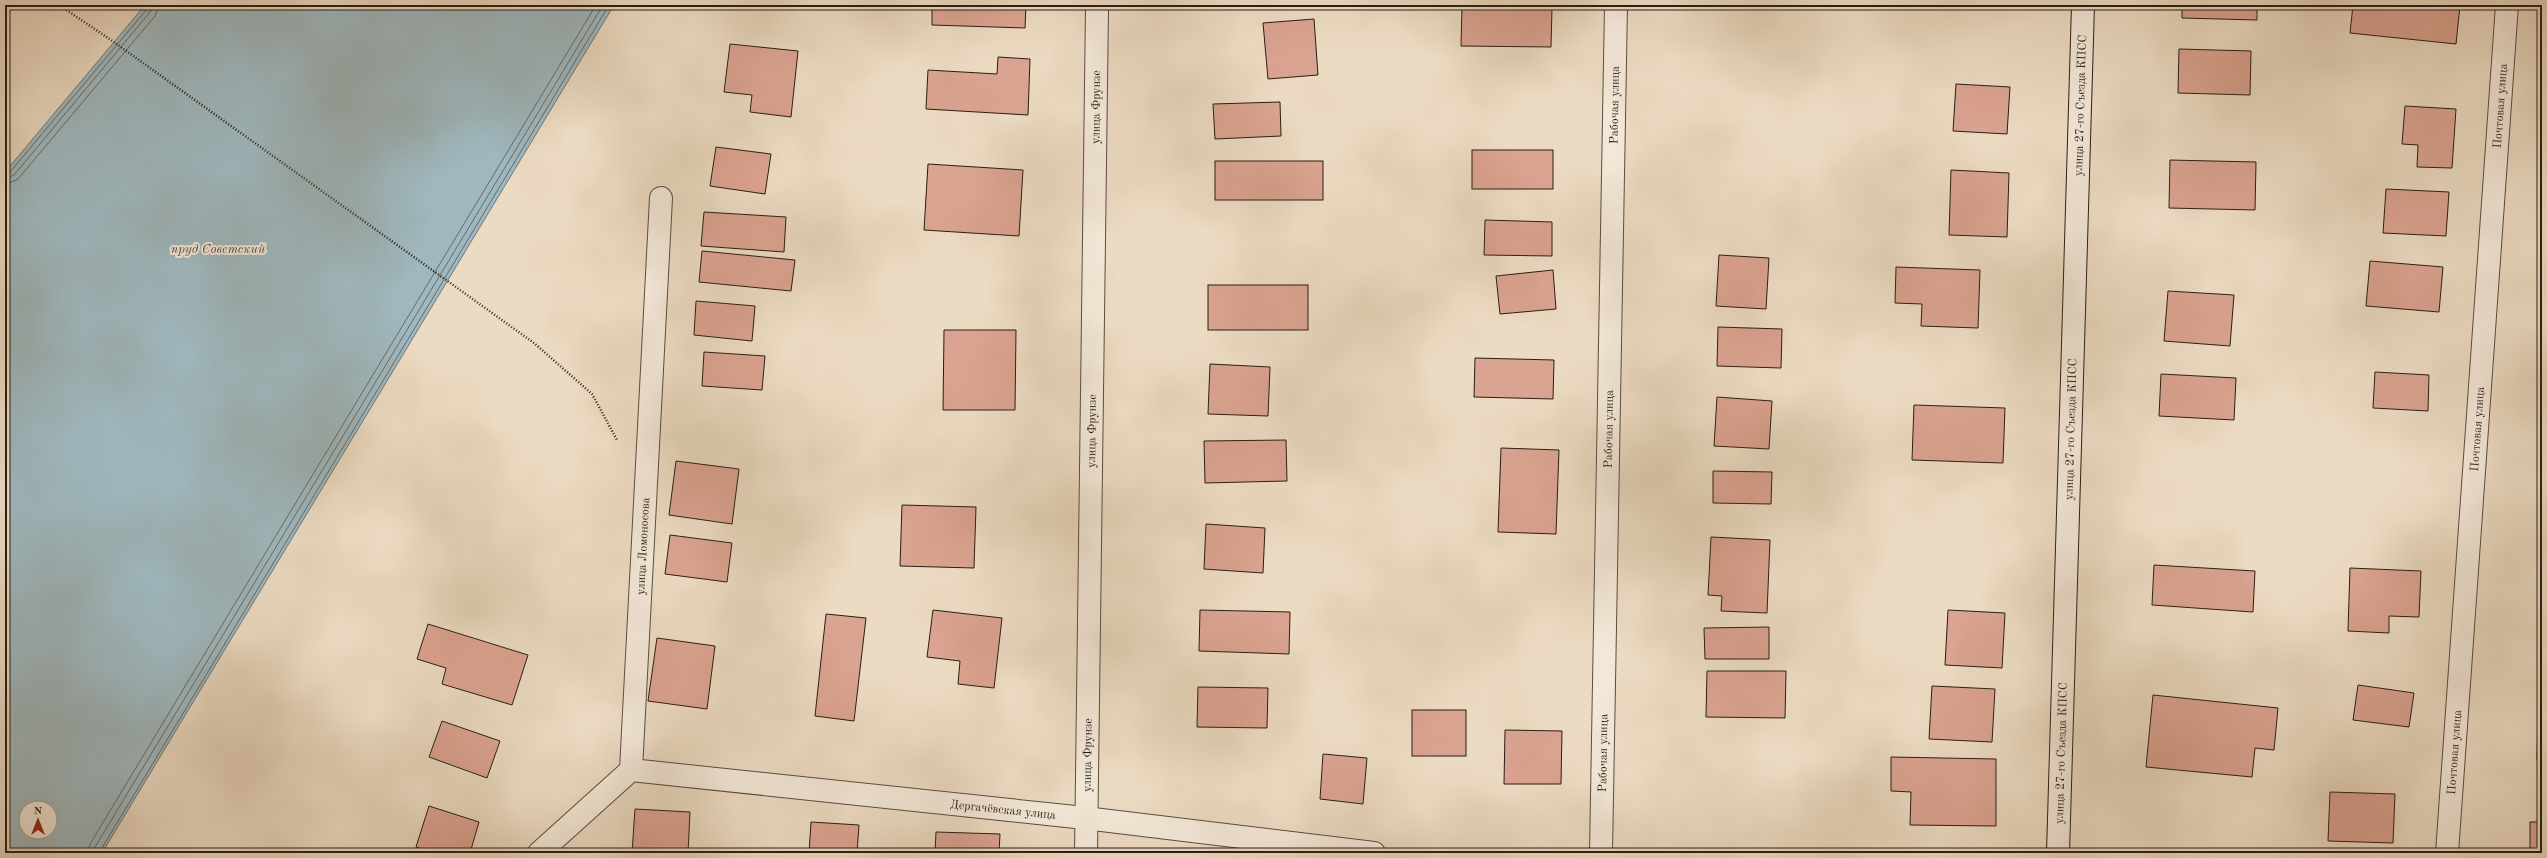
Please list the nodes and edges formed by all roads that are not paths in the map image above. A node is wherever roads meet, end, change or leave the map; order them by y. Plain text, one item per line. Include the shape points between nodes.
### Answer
1 (1616, 5) edge
2 (2083, 5) edge
3 (2507, 5) edge
4 (1097, 9) dead end
5 (661, 198) dead end
6 (631, 770) junction
7 (1085, 818) junction
8 (539, 853) edge
9 (1086, 853) edge
10 (1374, 853) edge
11 (1601, 853) edge
12 (2058, 853) edge
13 (2447, 853) edge

1 - 11 street, Рабочая улица
2 - 12 street, улица 27-го Съезда КПСС
3 - 13 street, Почтовая улица
4 - 7 street, улица Фрунзе
5 - 6 street, улица Ломоносова
6 - 7 street, Дергачёвская улица
6 - 8 street
7 - 9 street, улица Фрунзе
7 - 10 street, Дергачёвская улица

